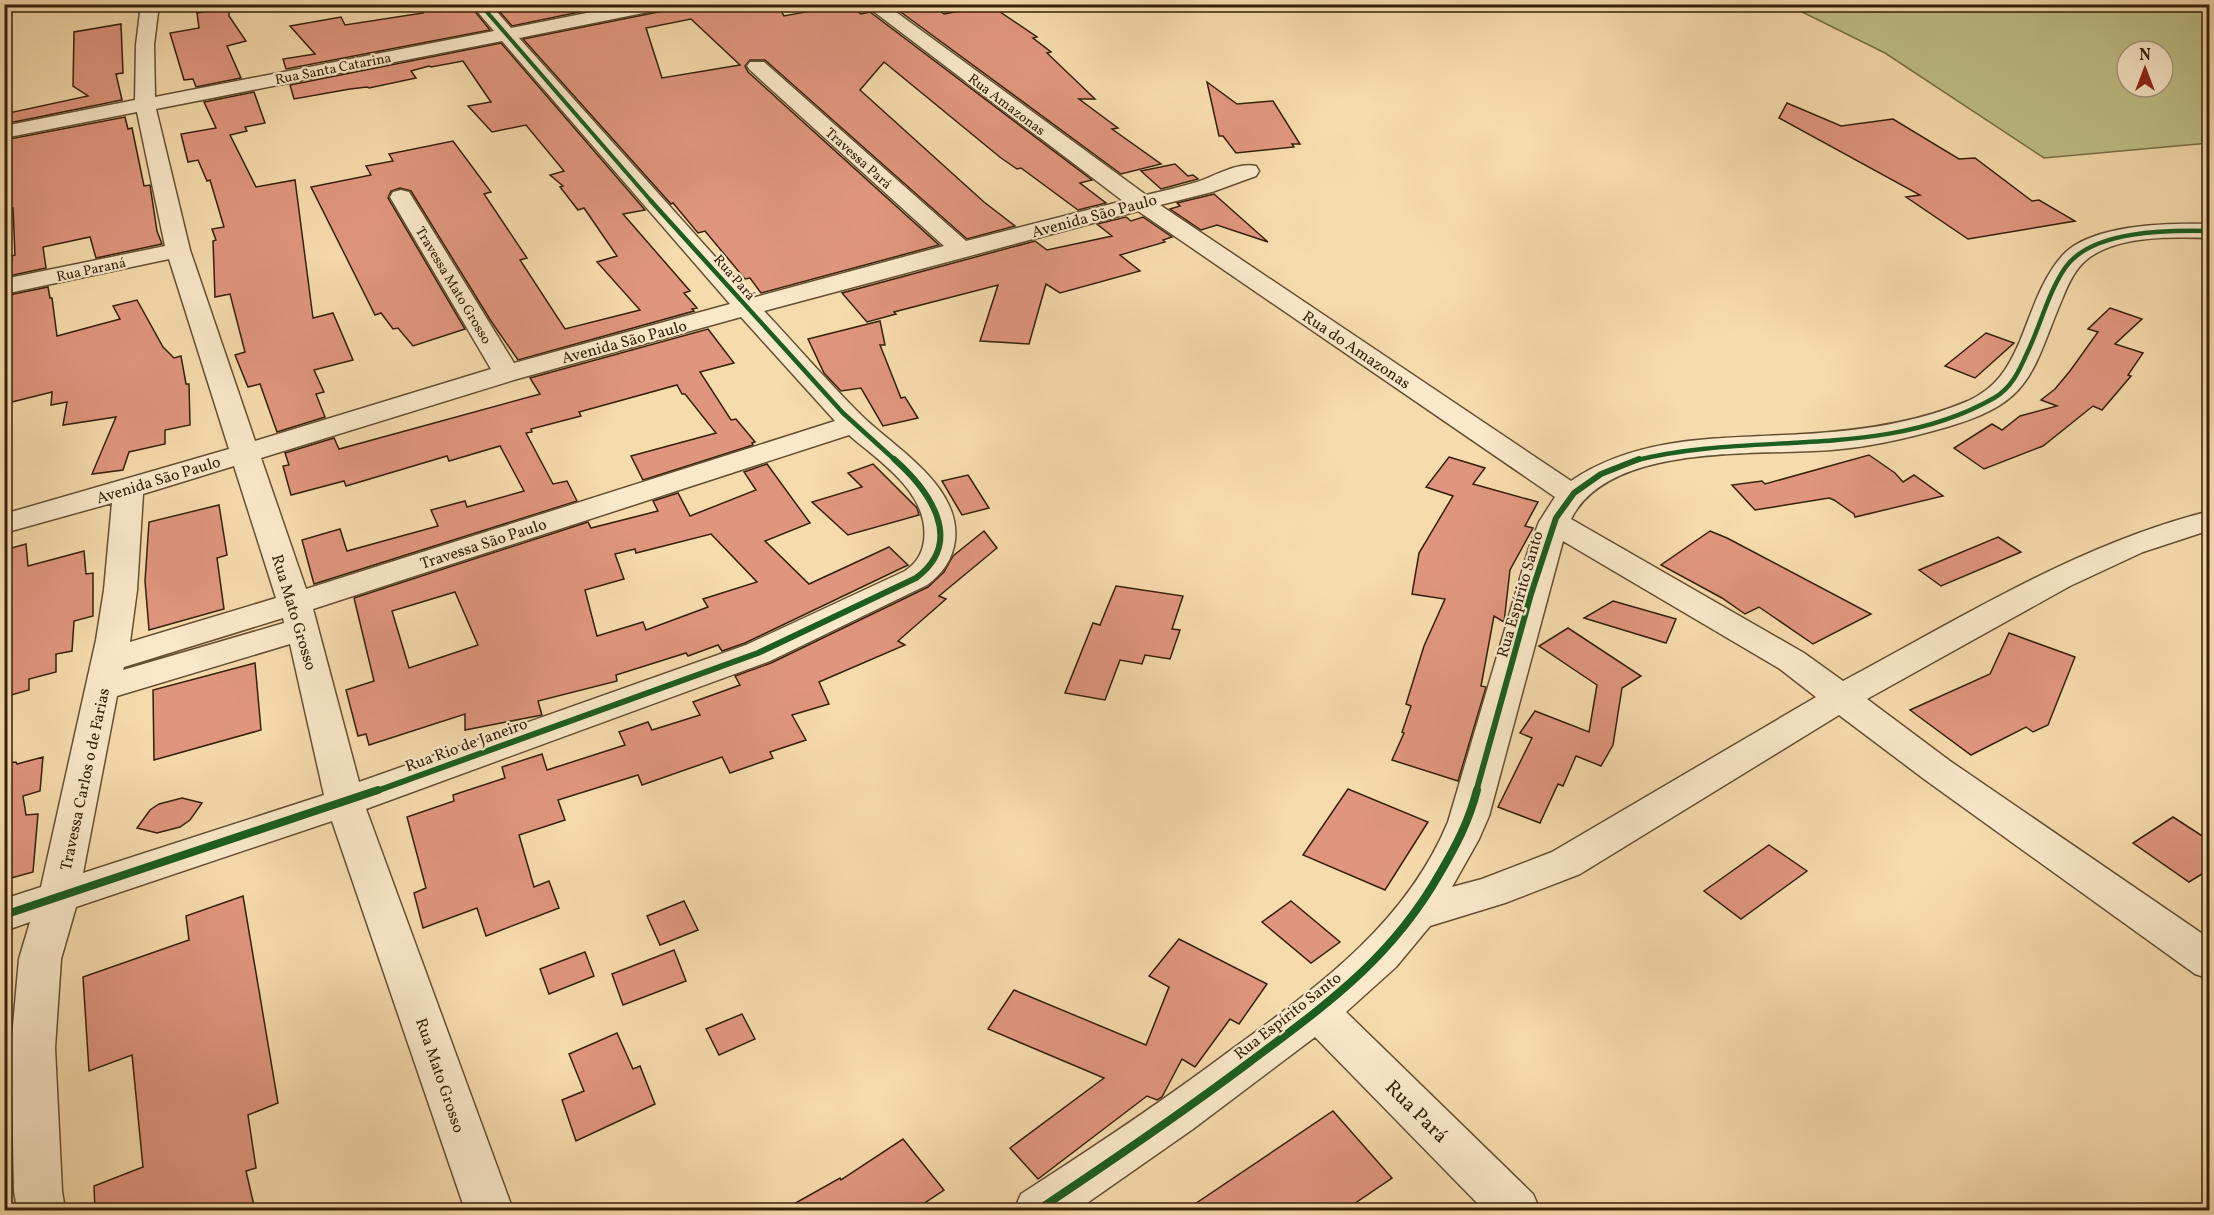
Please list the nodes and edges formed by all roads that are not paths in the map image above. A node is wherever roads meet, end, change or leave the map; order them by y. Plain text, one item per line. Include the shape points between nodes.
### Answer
1 (150, 4) edge
2 (480, 4) edge
3 (663, 4) edge
4 (873, 4) edge
5 (506, 34) junction
6 (757, 66) dead end
7 (146, 105) junction
8 (4, 132) edge
9 (1248, 171) dead end
10 (400, 197) dead end
11 (1142, 202) junction
12 (2210, 231) edge
13 (961, 249) junction
14 (178, 250) junction
15 (4, 287) edge
16 (746, 308) junction
17 (507, 373) junction
18 (855, 424) junction
19 (246, 451) junction
20 (128, 489) junction
21 (1563, 508) junction
22 (2210, 520) edge
23 (4, 524) edge
24 (927, 572) joint
25 (298, 616) junction
26 (106, 675) junction
27 (1842, 697) junction
28 (345, 802) junction
29 (59, 895) junction
30 (1416, 914) junction
31 (4, 915) edge
32 (2210, 962) edge
33 (1317, 1011) junction
34 (41, 1210) edge
35 (489, 1210) edge
36 (1038, 1210) edge
37 (1516, 1210) edge

1 - 7 street, Rua Mato Grosso via 145,45
2 - 5 street, Rua Pará
3 - 5 street, Rua Santa Catarina
4 - 11 street, Rua Amazonas
5 - 7 street, Rua Santa Catarina
5 - 16 street, Rua Pará
6 - 13 street, Travessa Pará
7 - 8 street, Rua Santa Catarina
7 - 14 street, Rua Mato Grosso
9 - 11 street, Avenida São Paulo via 1204,187
10 - 17 street, Travessa Mato Grosso
11 - 13 street, Avenida São Paulo
11 - 21 street, Rua do Amazonas
12 - 21 street via 2123,237 2093,245 2074,256 2058,278 2017,376 1999,396 1964,412 1889,433 1833,441 1678,451 1640,459 1615,468
13 - 16 street, Avenida São Paulo
14 - 15 street, Rua Paraná
14 - 19 street, Rua Mato Grosso
16 - 17 street, Avenida São Paulo
16 - 18 street, Rua Pará
17 - 19 street, Avenida São Paulo
18 - 24 street, Rua Pará via 901,466 934,506 940,538
18 - 25 street, Travessa São Paulo
19 - 20 street, Avenida São Paulo
19 - 25 street, Rua Mato Grosso
20 - 23 street, Avenida São Paulo
20 - 26 street, Travessa Carlos o de Farias via 120,590
21 - 27 street, Rua do Amazonas
21 - 30 street, Rua Espírito Santo via 1527,603 1465,830
22 - 27 street via 2132,545 2059,579
24 - 28 street, Rua Rio de Janeiro via 758,653
25 - 26 street, Travessa São Paulo
25 - 28 street, Rua Mato Grosso
26 - 29 street, Travessa Carlos o de Farias
27 - 30 street via 1566,863 1491,892
27 - 32 street, Rua do Amazonas via 1937,770
28 - 29 street, Rua Rio de Janeiro
28 - 35 street, Rua Mato Grosso
29 - 31 street, Rua Rio de Janeiro
29 - 34 street, Travessa Carlos o de Farias via 40,959 33,1048
30 - 33 street, Rua Espírito Santo via 1375,962
33 - 36 street, Rua Espírito Santo via 1202,1098
33 - 37 street, Rua Pará

